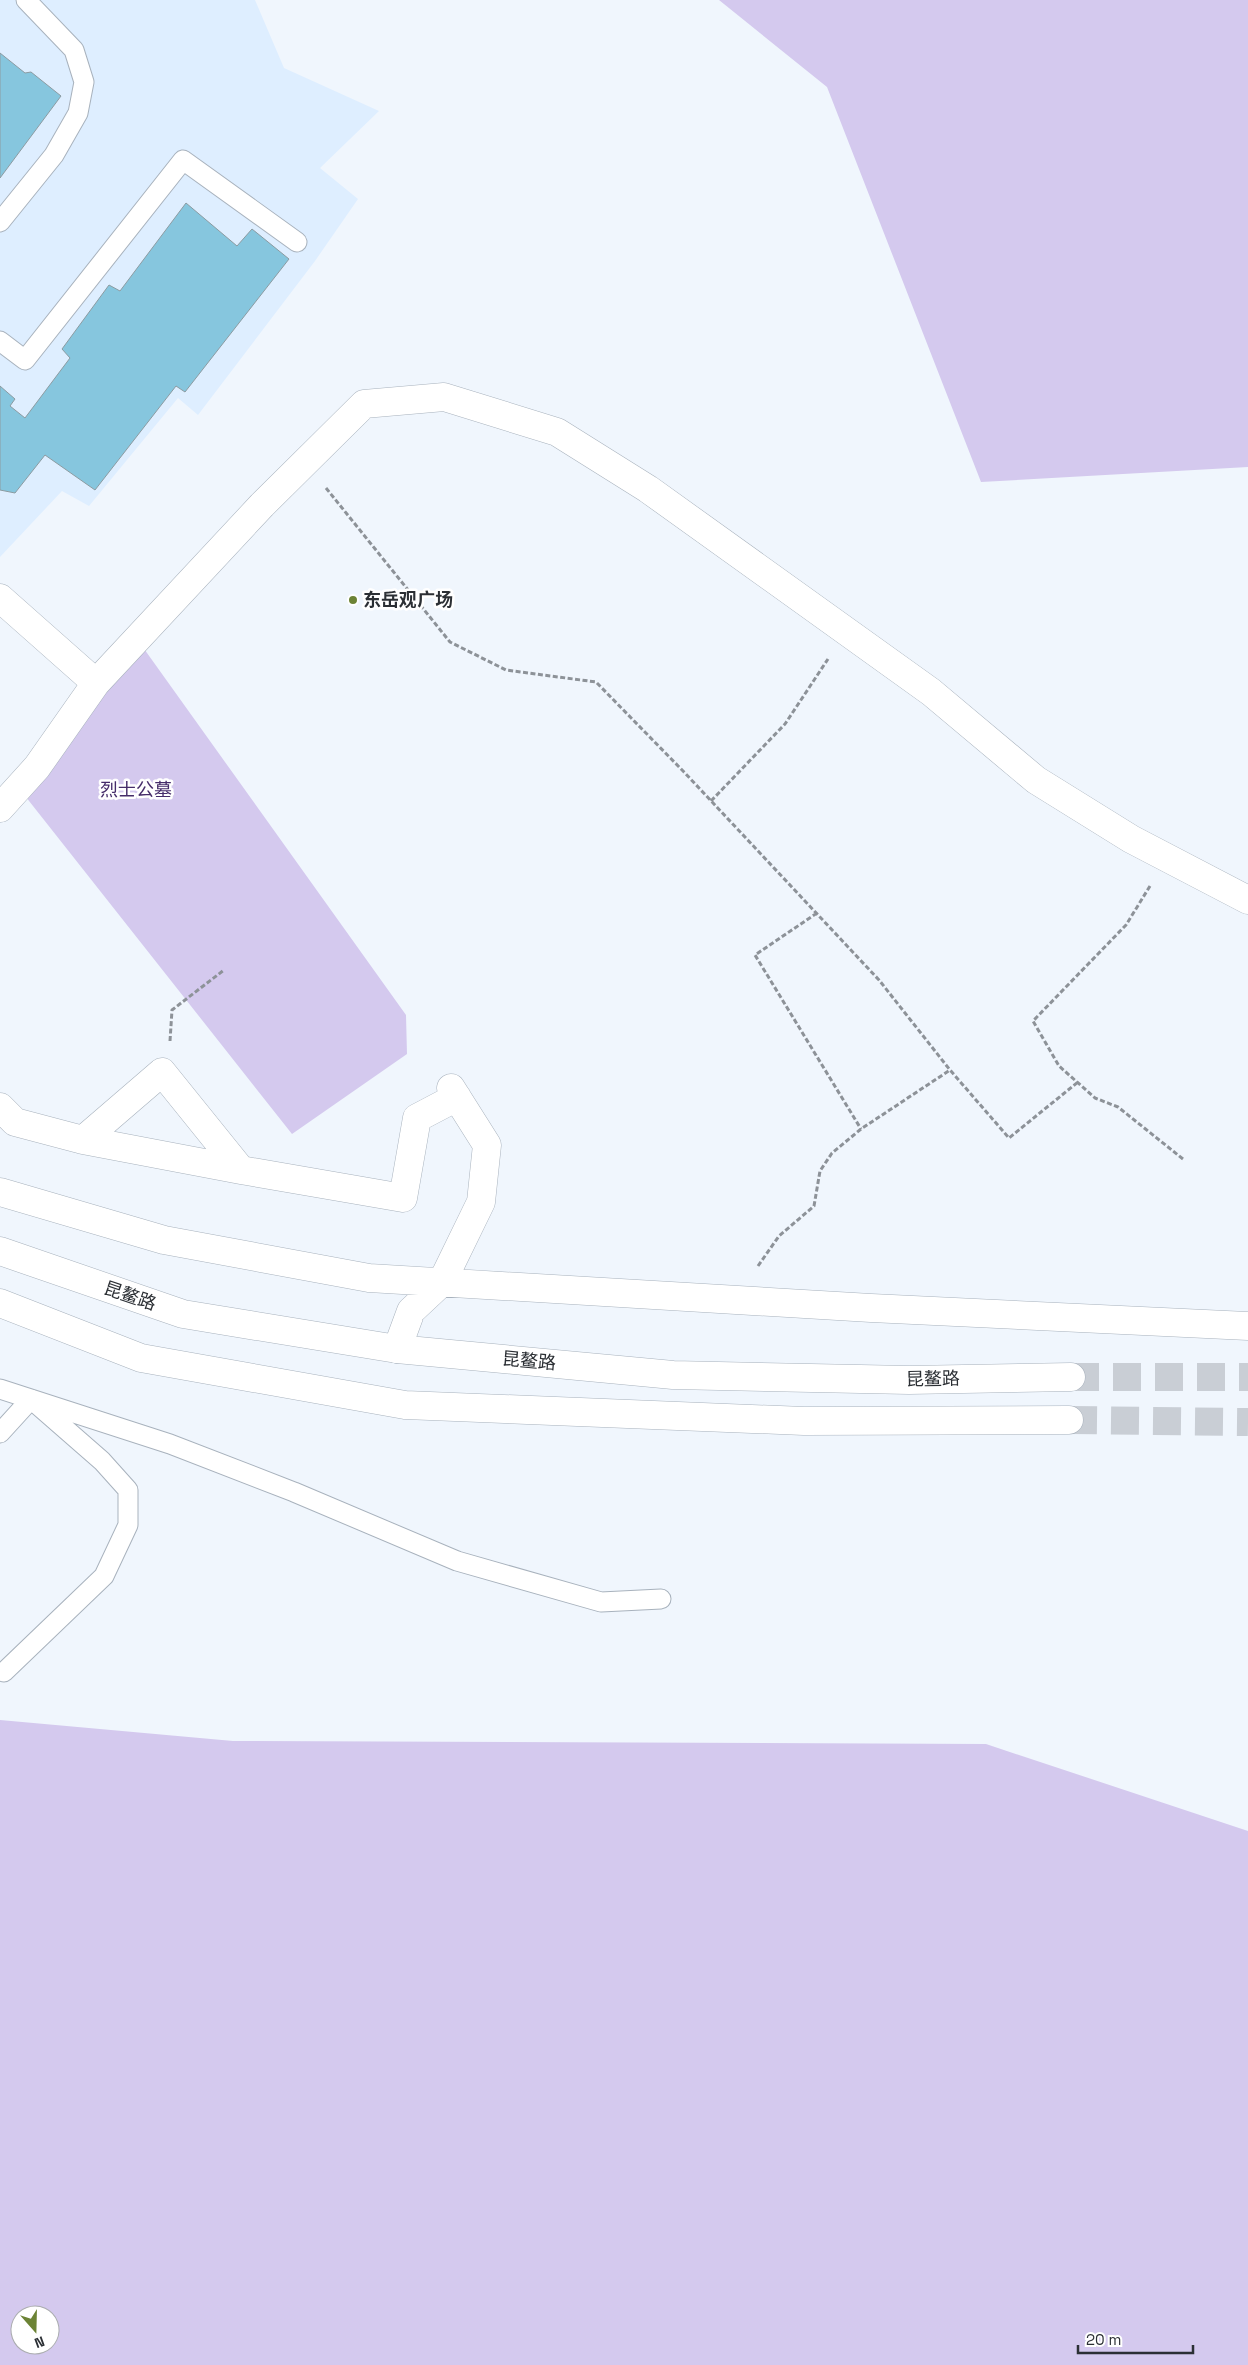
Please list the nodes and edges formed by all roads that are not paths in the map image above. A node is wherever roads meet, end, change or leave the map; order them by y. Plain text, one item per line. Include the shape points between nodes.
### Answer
1 (26, 0) edge
2 (0, 222) edge
3 (297, 242) dead end
4 (0, 341) edge
5 (0, 598) edge
6 (96, 683) junction
7 (0, 808) edge
8 (1248, 900) edge
9 (0, 1106) edge
10 (83, 1140) junction
11 (241, 1170) junction
12 (0, 1192) edge
13 (0, 1251) edge
14 (442, 1282) junction
15 (0, 1303) edge
16 (1248, 1326) edge
17 (397, 1349) junction
18 (1071, 1377) tunnel mouth
19 (0, 1389) edge
20 (31, 1399) junction
21 (1069, 1420) tunnel mouth
22 (0, 1433) edge
23 (662, 1600) dead end
24 (4, 1672) dead end

1 - 2 lane via 74,50 84,82 78,113 54,155
3 - 4 lane via 183,160 25,360
5 - 6 street
6 - 7 street via 37,767
6 - 8 street via 262,505 364,404 444,397 557,432 648,489 931,692 1036,780 1131,839
9 - 10 street via 15,1122
10 - 11 street
10 - 11 street via 162,1072
11 - 14 street via 403,1198 417,1118 454,1092 487,1145 481,1202
12 - 14 street via 164,1240 369,1278
13 - 17 street, 昆鳌路 via 183,1314
14 - 16 street
14 - 17 street via 411,1310
15 - 21 street via 141,1358 405,1405 804,1421
17 - 18 street, 昆鳌路 via 673,1375 910,1380
19 - 20 lane
20 - 22 lane
20 - 23 lane via 170,1444 457,1561 601,1602
20 - 24 lane via 102,1461 128,1490 128,1525 104,1576

